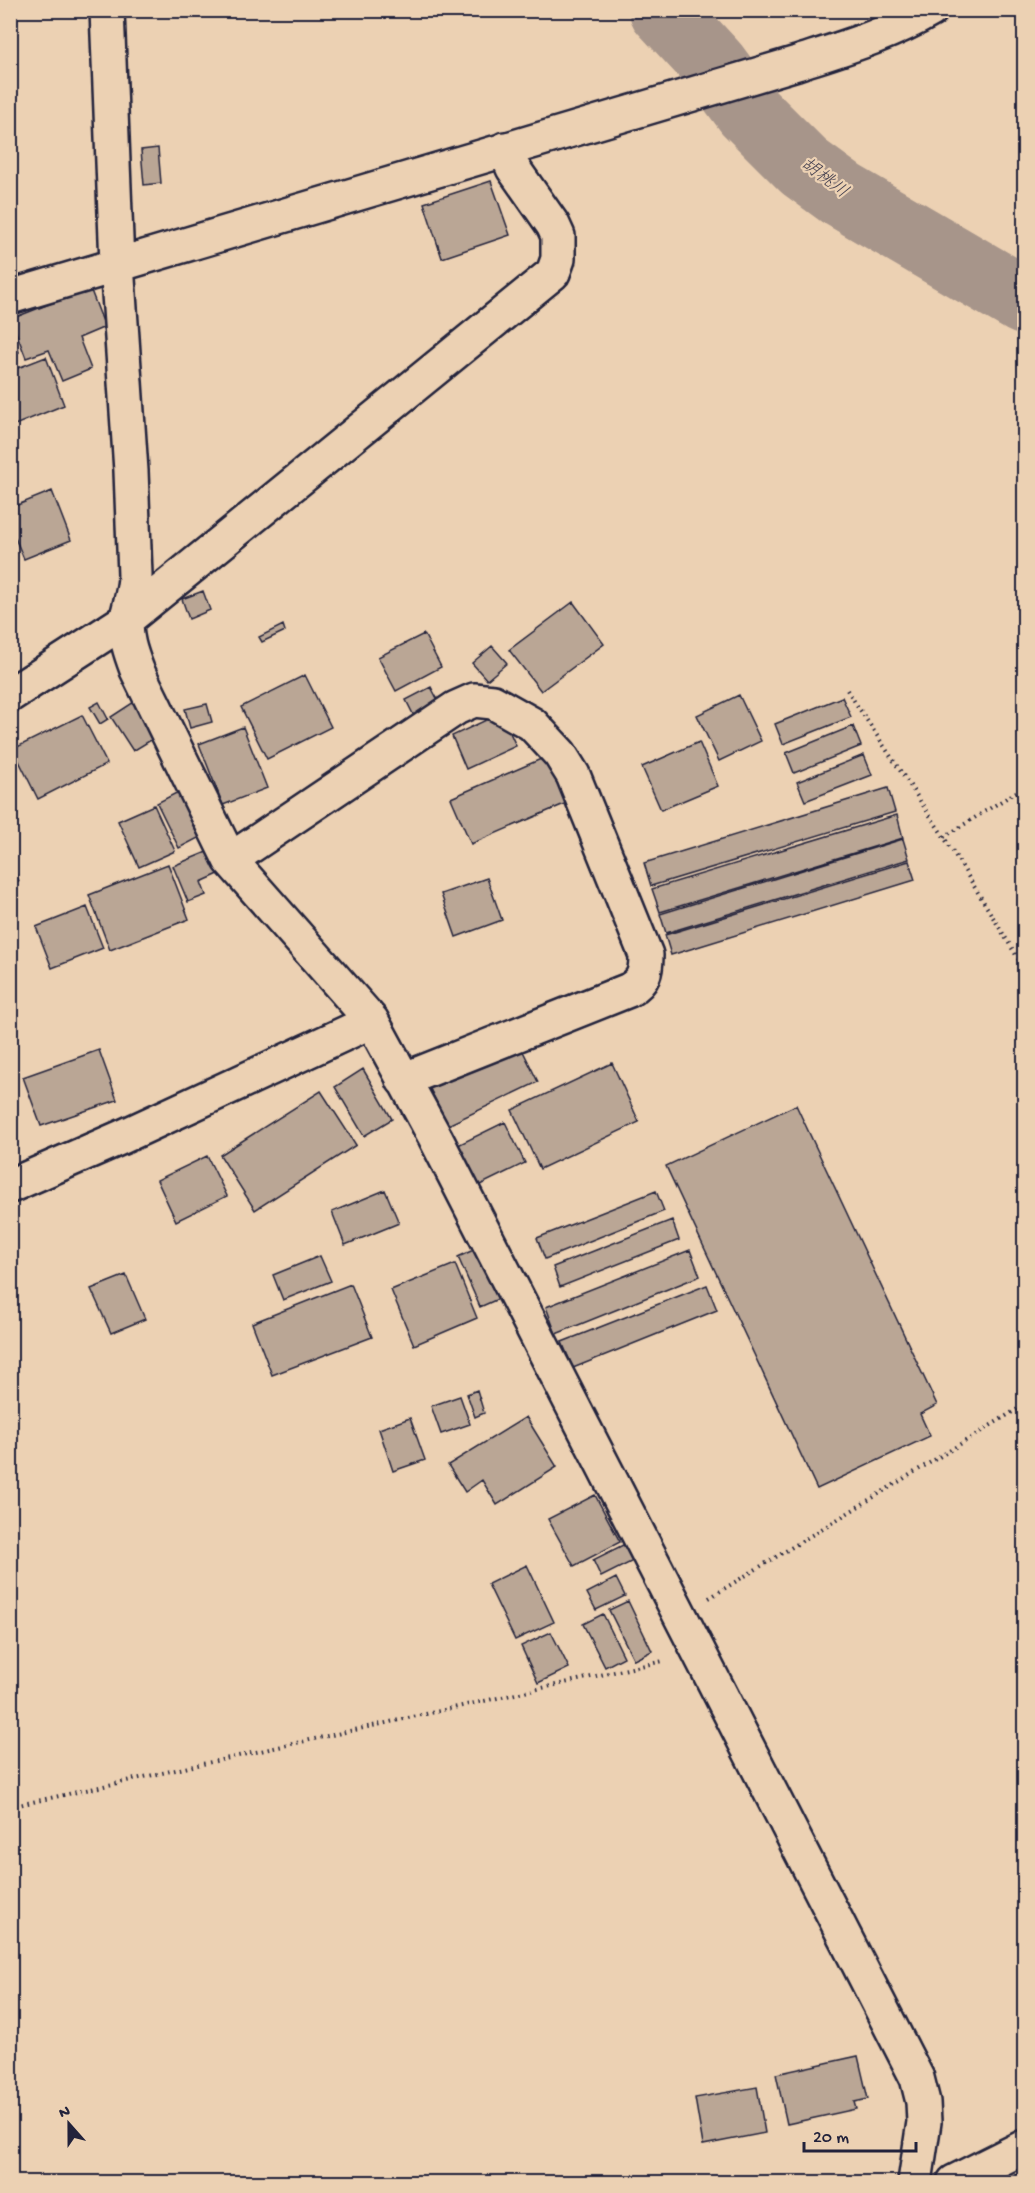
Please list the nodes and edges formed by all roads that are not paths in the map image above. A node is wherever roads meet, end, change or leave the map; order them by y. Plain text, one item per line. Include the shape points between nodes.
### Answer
1 (107, 10) edge
2 (931, 10) edge
3 (505, 149) junction
4 (117, 264) junction
5 (10, 297) edge
6 (126, 620) junction
7 (10, 695) edge
8 (230, 860) junction
9 (372, 1021) junction
10 (403, 1080) junction
11 (10, 1186) edge
12 (1024, 2147) edge
13 (915, 2182) edge
14 (954, 2182) edge

1 - 4 street
2 - 3 street via 881,36
3 - 4 street
3 - 6 street via 513,168 558,236 558,259 553,273
4 - 5 street
4 - 6 street via 135,575
6 - 7 street
6 - 8 street via 129,649 137,670
8 - 9 street
8 - 10 street via 456,708 474,700 493,702 532,724 560,754 573,775 646,955 645,977 629,990
9 - 10 street
9 - 11 street
10 - 13 street via 917,2078 924,2122
12 - 14 street

